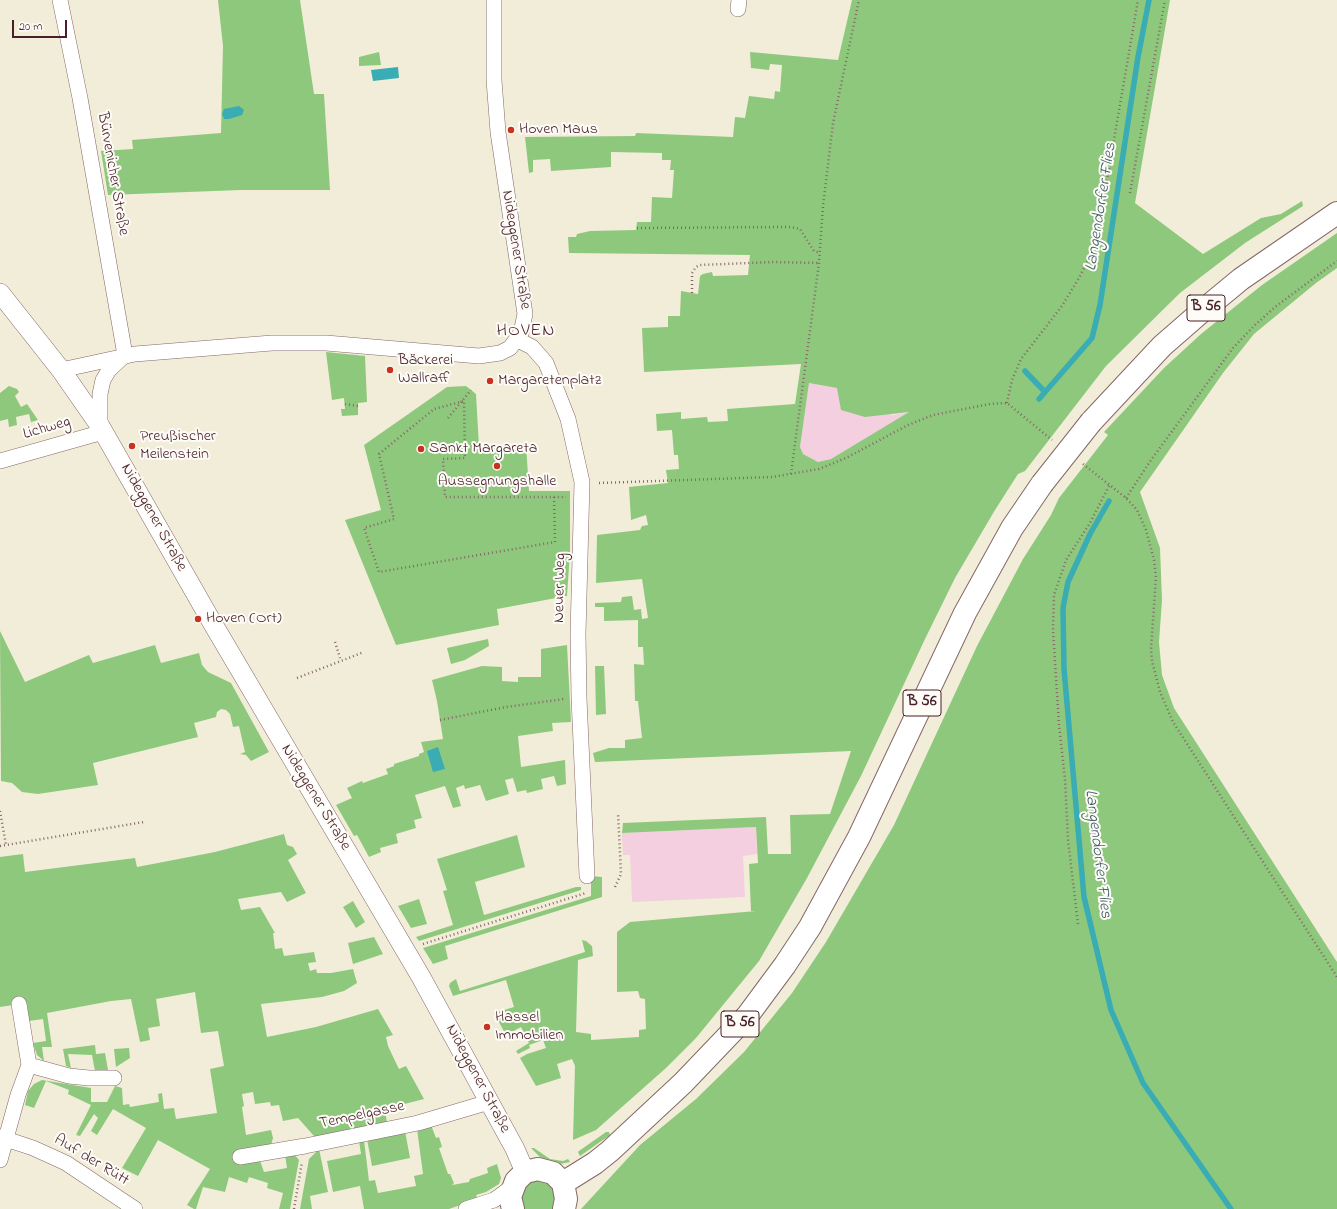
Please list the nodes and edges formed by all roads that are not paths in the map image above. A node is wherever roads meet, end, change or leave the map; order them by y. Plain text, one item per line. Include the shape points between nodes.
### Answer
1 (60, 0) edge
2 (494, 0) edge
3 (1337, 213) edge
4 (0, 293) edge
5 (518, 340) junction
6 (125, 355) junction
7 (61, 370) junction
8 (102, 429) junction
9 (0, 461) edge
10 (587, 876) dead end
11 (19, 1004) dead end
12 (29, 1066) junction
13 (114, 1078) dead end
14 (488, 1102) junction
15 (3, 1137) edge
16 (240, 1157) dead end
17 (0, 1160) edge
18 (519, 1180) junction
19 (563, 1183) junction
20 (134, 1209) edge
21 (466, 1209) edge
22 (513, 1209) edge
23 (564, 1209) edge

1 - 6 street, Bürvenicher Straße
2 - 5 street, Nideggener Straße via 494,80 498,132 525,314
3 - 19 main road, B 56, bridge via 1241,279 1201,312 1152,356 1091,422 1042,484 1012,528 965,613 859,837 810,926 785,965 748,1015 683,1083 610,1151
4 - 7 street, Nideggener Straße
5 - 6 street via 508,350 486,355 309,343 207,347
5 - 10 street, Neuer Weg via 536,350 549,370 568,419 582,482 578,674
6 - 7 street
6 - 8 street, Nideggener Straße via 109,370 103,380 100,394
7 - 8 street, Nideggener Straße
8 - 9 street, Lichweg
8 - 14 street, Nideggener Straße via 213,624 405,950 462,1050
11 - 12 street
12 - 13 street via 69,1076
12 - 15 street
14 - 16 street, Tempelgasse via 418,1123
14 - 18 street, Nideggener Straße via 515,1149
15 - 17 street
15 - 20 street, Auf der Rütt via 50,1155 76,1169
18 - 19 main road via 538,1169 546,1170
18 - 21 street via 494,1200
18 - 22 main road via 510,1197
19 - 23 main road via 566,1198

